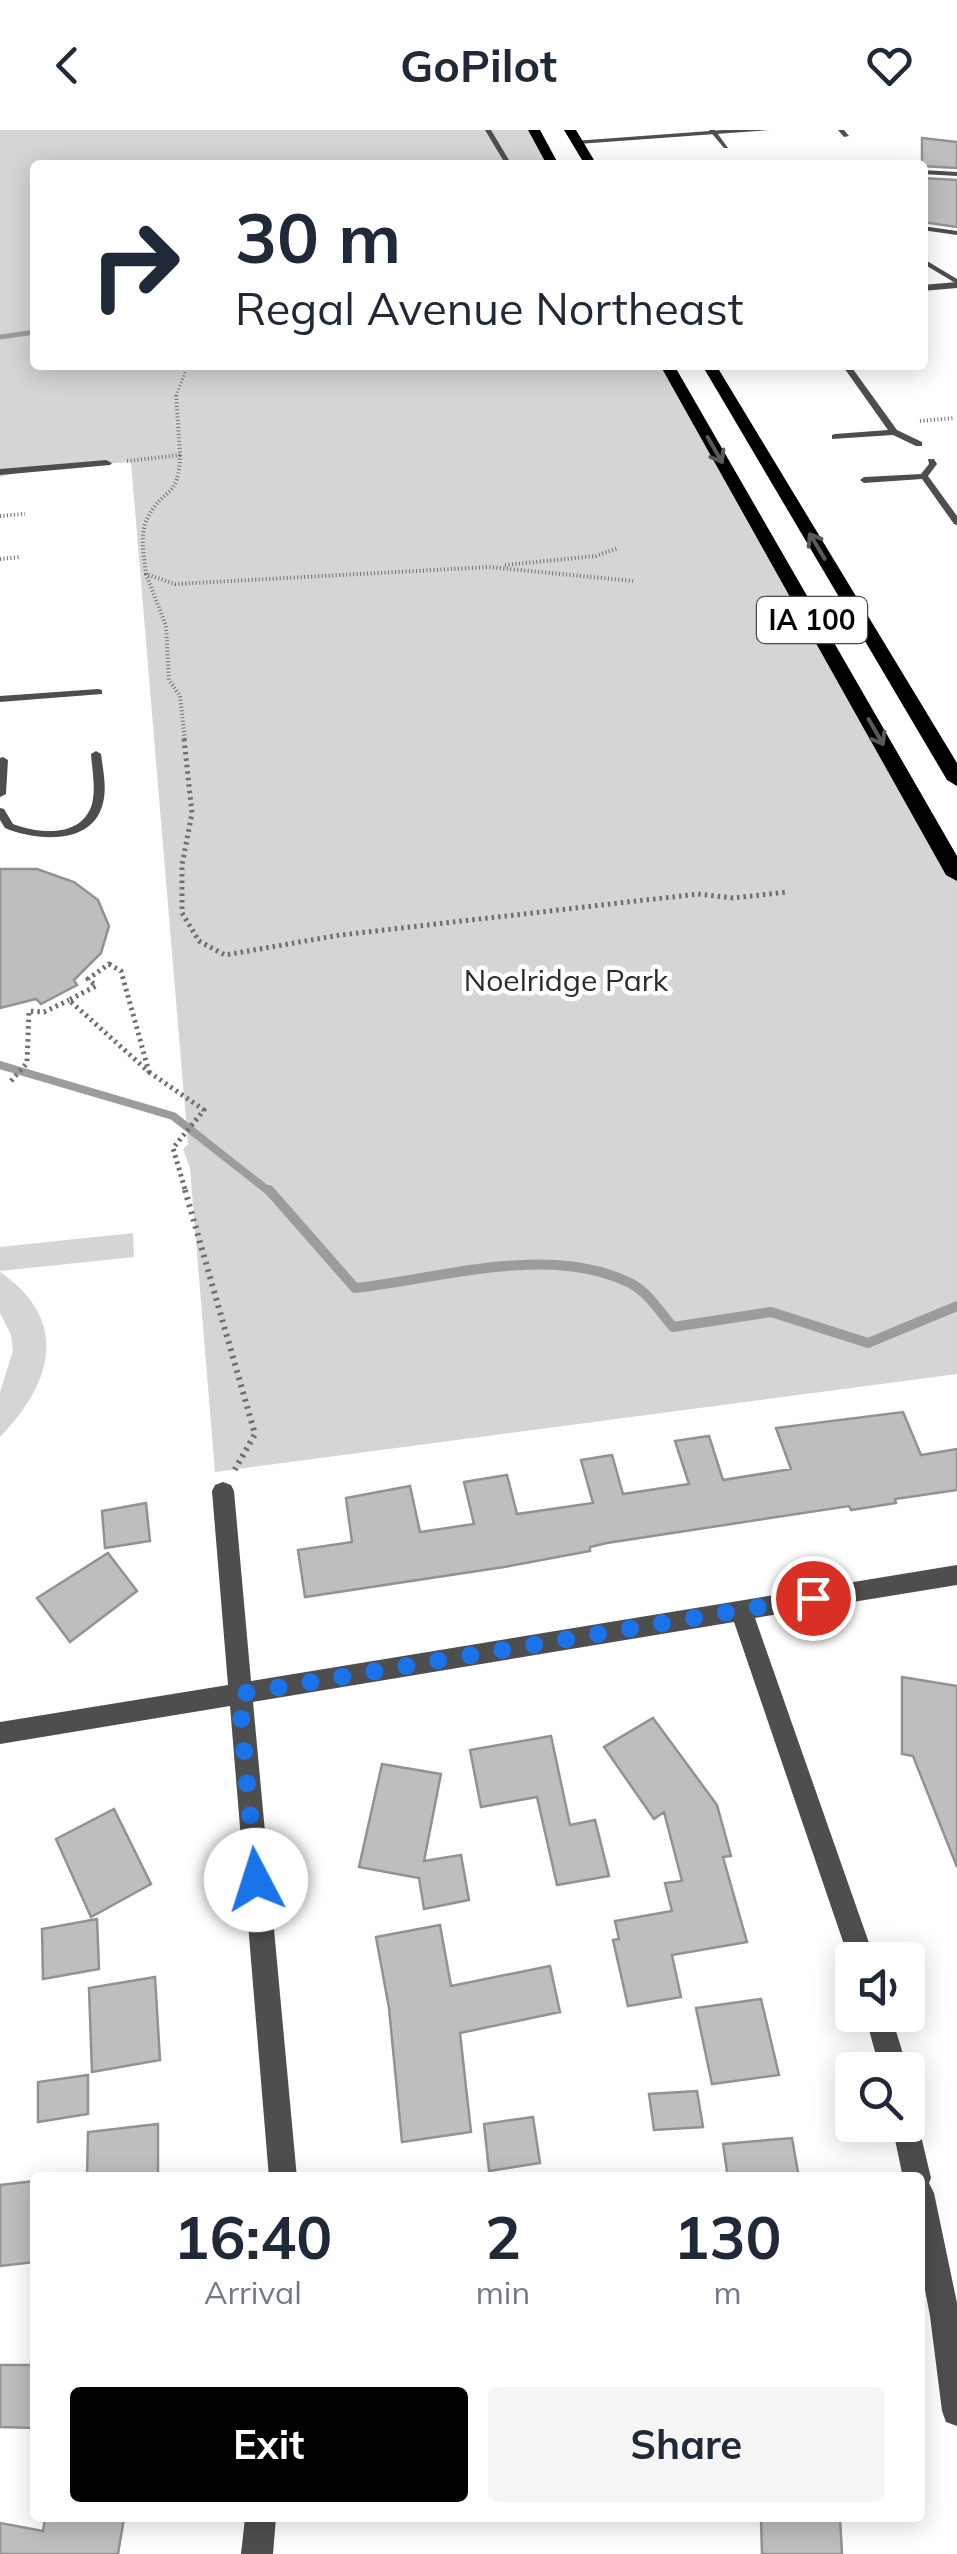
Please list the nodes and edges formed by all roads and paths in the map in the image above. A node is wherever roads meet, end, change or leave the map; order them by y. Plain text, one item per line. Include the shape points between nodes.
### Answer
1 (488, 130) edge
2 (534, 130) edge
3 (766, 130) edge
4 (713, 132) edge
5 (640, 134) edge
6 (574, 136) edge
7 (726, 147) dead end
8 (506, 160) edge
9 (551, 160) edge
10 (588, 160) edge
11 (928, 172) edge
12 (957, 174) edge
13 (928, 229) edge
14 (957, 233) edge
15 (928, 264) edge
16 (957, 284) edge
17 (928, 287) edge
18 (184, 370) edge
19 (670, 370) edge
20 (711, 370) edge
21 (850, 370) edge
22 (894, 432) junction
23 (835, 437) dead end
24 (919, 444) dead end
25 (180, 454) junction
26 (931, 461) dead end
27 (106, 463) joint
28 (0, 472) edge
29 (924, 476) junction
30 (864, 480) dead end
31 (25, 514) dead end
32 (0, 516) edge
33 (957, 522) edge
34 (618, 548) dead end
35 (21, 558) dead end
36 (0, 559) edge
37 (489, 567) junction
38 (146, 574) junction
39 (634, 581) dead end
40 (98, 692) dead end
41 (0, 699) edge
42 (96, 754) dead end
43 (3, 760) dead end
44 (957, 780) edge
45 (0, 794) edge
46 (0, 812) edge
47 (957, 875) edge
48 (788, 892) dead end
49 (69, 1000) junction
50 (28, 1062) joint
51 (148, 1072) junction
52 (12, 1081) dead end
53 (223, 1491) joint
54 (957, 1575) edge
55 (741, 1610) junction
56 (239, 1694) junction
57 (0, 1733) edge
58 (856, 1942) edge
59 (910, 2142) edge
60 (281, 2172) edge
61 (916, 2172) edge
62 (925, 2218) edge
63 (957, 2411) edge
64 (262, 2522) edge
65 (258, 2554) edge

1 - 8 lane
2 - 9 highway
3 - 4 street
4 - 5 street
4 - 7 lane
5 - 6 street
6 - 10 highway
11 - 12 lane
13 - 14 lane
15 - 16 lane
16 - 17 street
18 - 25 path via 176,394
19 -> 47 highway, IA 100
44 -> 20 highway, IA 100
21 - 22 lane
22 - 23 lane
22 - 24 lane
25 - 27 path
25 - 38 path via 181,481 148,516
26 - 29 lane
27 - 28 street
29 - 30 lane
29 - 33 lane
31 - 32 path
34 - 37 path
35 - 36 path
37 - 38 path via 197,585
37 - 39 path
38 - 48 path via 166,626 169,680 180,696 192,813 182,913 199,941 225,955 340,935 698,894
40 - 41 lane
42 - 46 lane via 98,796 84,823 67,832 24,833
43 - 45 lane
49 - 50 path via 30,1011
49 - 51 path
49 - 51 path via 96,986 88,979 110,964 121,971
50 - 52 path
51 - 53 path via 204,1110 174,1148 256,1434
53 - 56 street
54 - 55 street
55 - 56 street
55 - 58 street
56 - 57 street
56 - 60 street
59 - 61 street
62 - 63 street
64 - 65 street

